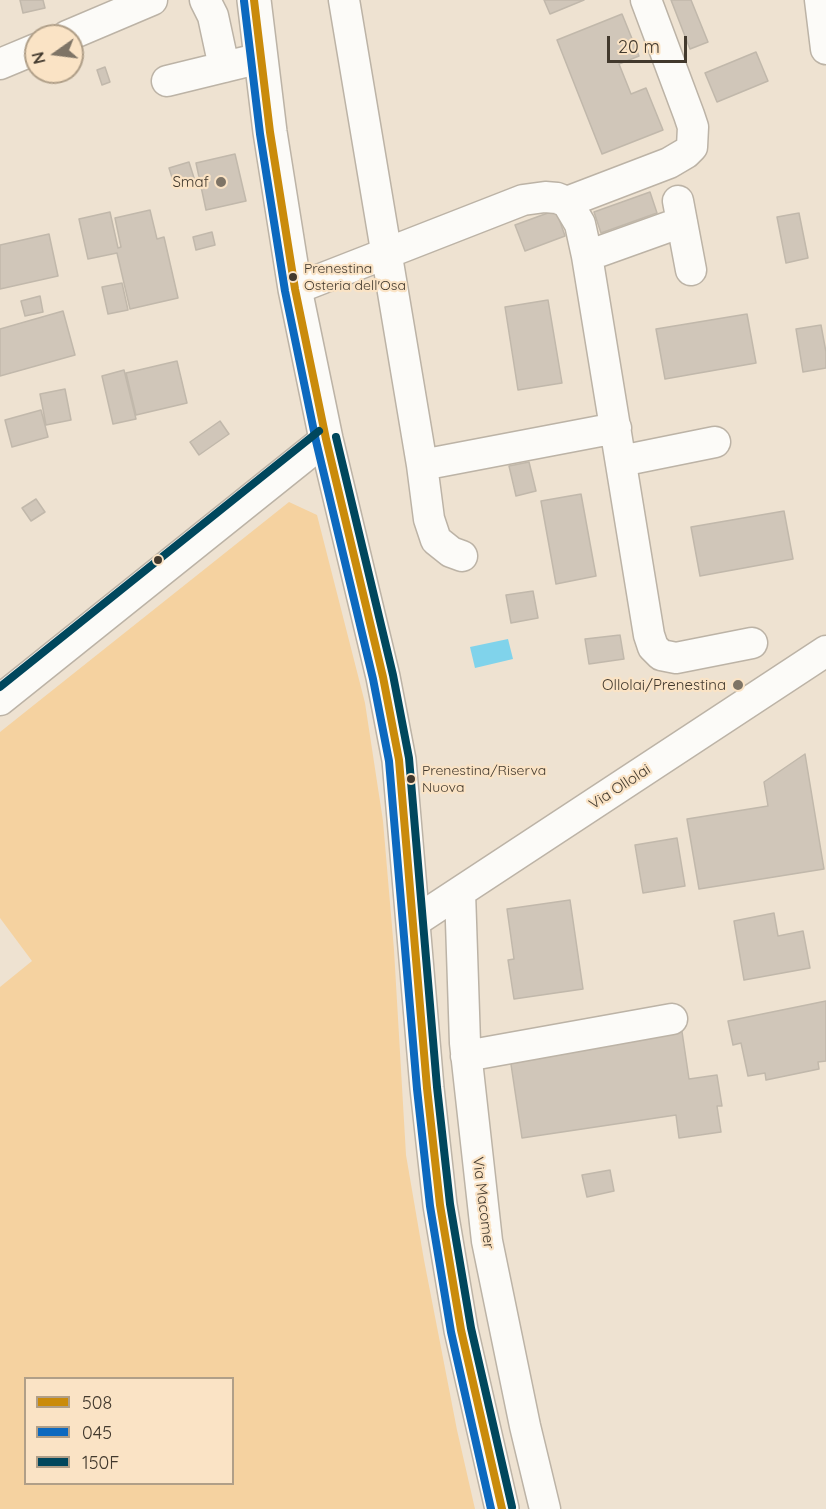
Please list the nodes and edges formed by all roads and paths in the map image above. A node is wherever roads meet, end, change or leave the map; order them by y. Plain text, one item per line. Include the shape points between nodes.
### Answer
1 (152, 0) edge
2 (205, 0) edge
3 (254, 0) edge
4 (344, 0) edge
5 (646, 0) edge
6 (820, 0) edge
7 (84, 29) edge
8 (826, 49) edge
9 (24, 54) edge
10 (261, 58) junction
11 (0, 64) edge
12 (224, 67) junction
13 (167, 81) dead end
14 (567, 202) junction
15 (387, 253) junction
16 (588, 256) junction
17 (691, 270) dead end
18 (296, 289) junction
19 (616, 428) junction
20 (326, 439) junction
21 (715, 442) dead end
22 (621, 461) junction
23 (422, 465) junction
24 (462, 556) dead end
25 (752, 643) dead end
26 (826, 651) edge
27 (0, 700) edge
28 (460, 892) junction
29 (414, 922) junction
30 (672, 1019) dead end
31 (466, 1056) junction
32 (502, 1509) edge
33 (545, 1509) edge

1 - 7 street
2 - 12 street via 213,16
3 - 10 main road
4 - 15 street
5 - 14 street via 693,127 692,147 669,163
6 - 8 street
9 - 11 street
10 - 12 street
10 - 18 main road
12 - 13 street
14 - 15 street via 545,197 523,200
14 - 16 street via 580,224
15 - 18 street
15 - 23 street
16 - 17 street via 680,211
16 - 19 street
18 - 20 main road
19 - 22 street
19 - 23 street
20 - 27 street
20 - 29 main road via 399,760
21 - 22 street
22 - 25 street via 653,647 661,656 676,658
23 - 24 street via 432,531 444,547
26 - 28 street, Via Ollolai
28 - 29 street, Via Ollolai
28 - 31 street, Via Macomer
29 - 32 main road via 431,1132 446,1244 461,1330
30 - 31 street
31 - 33 street, Via Macomer via 491,1264

